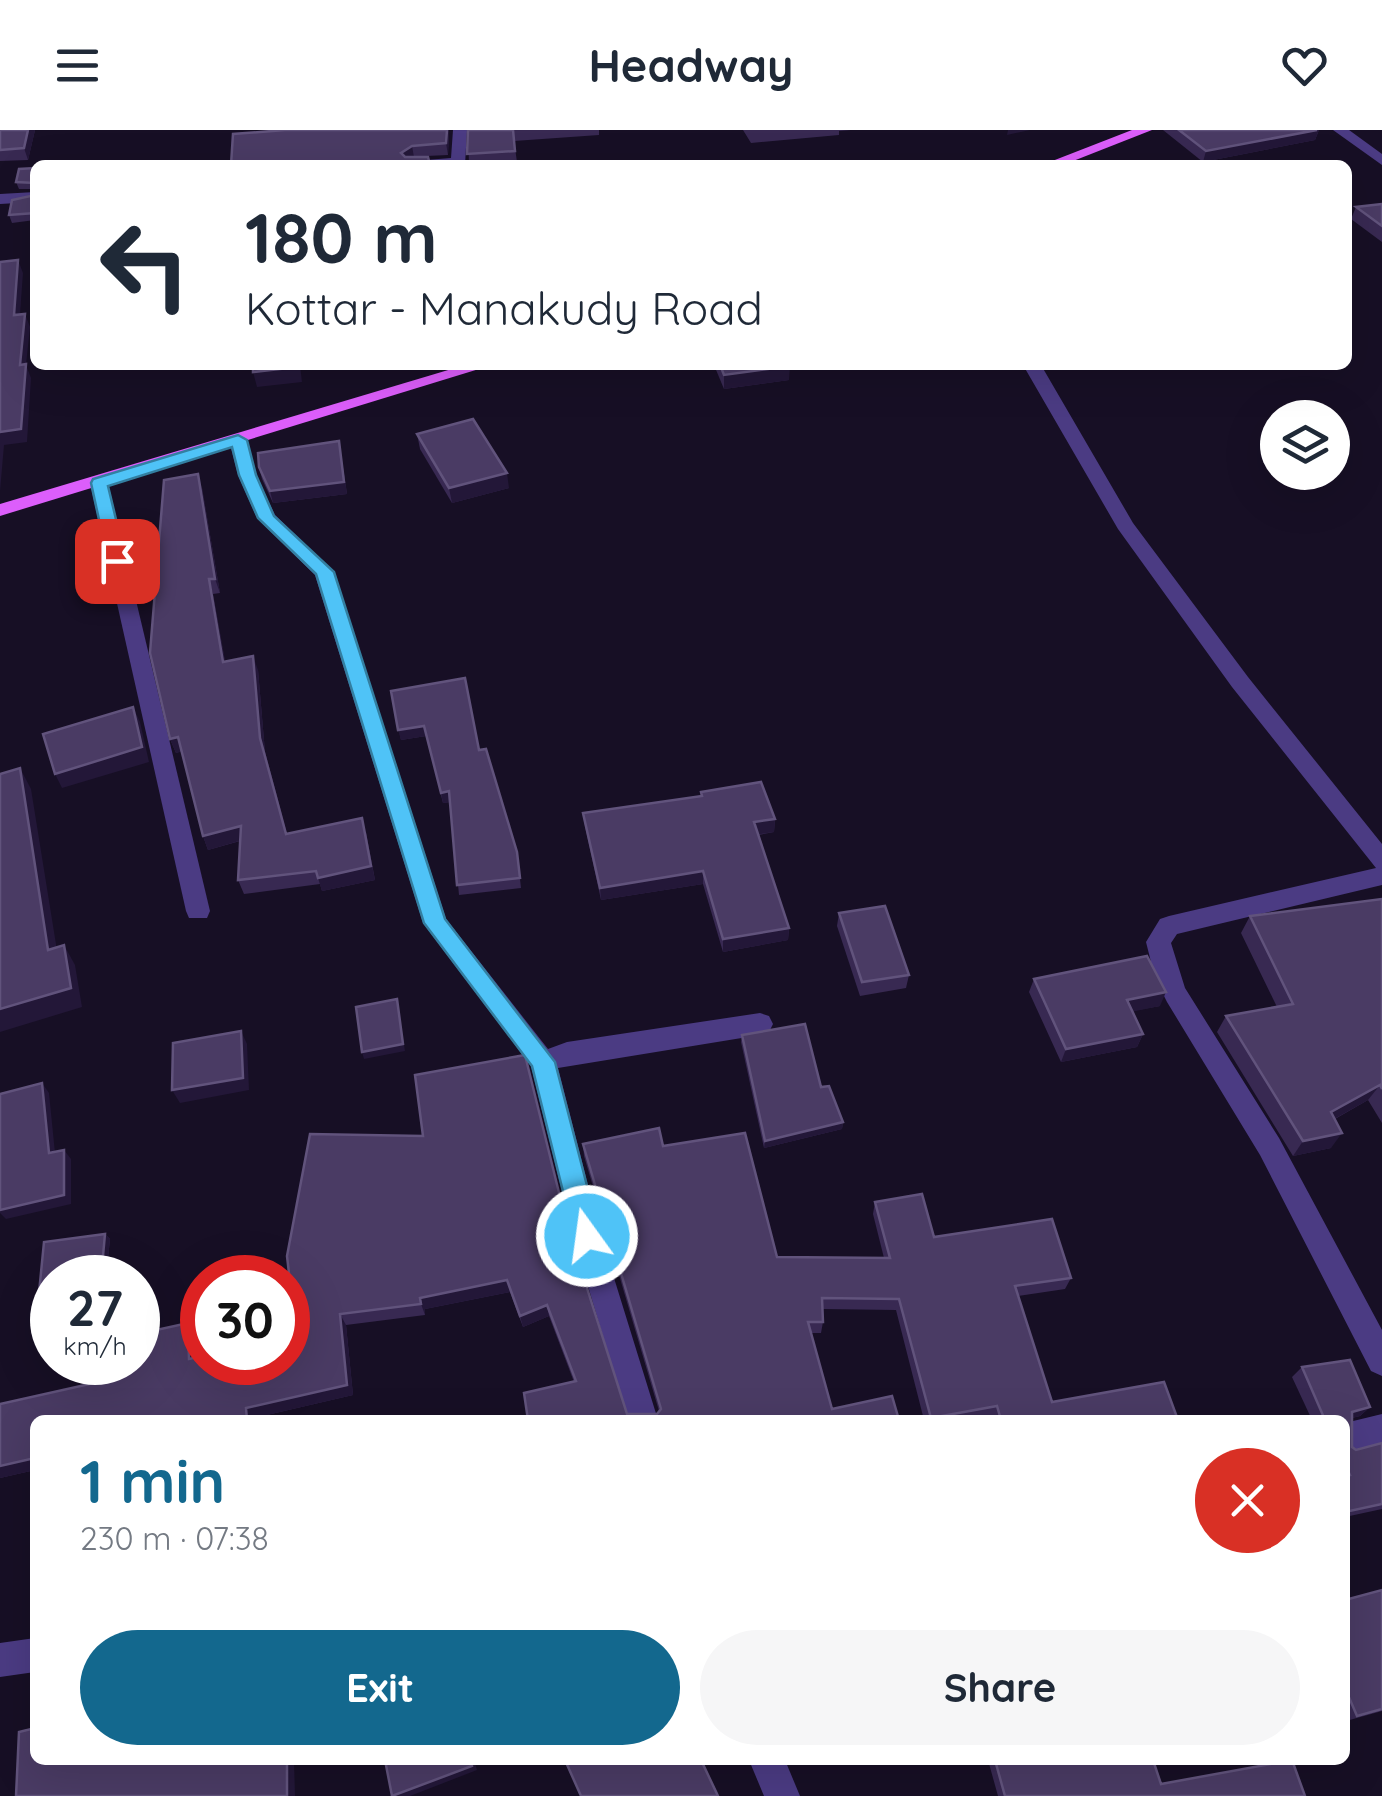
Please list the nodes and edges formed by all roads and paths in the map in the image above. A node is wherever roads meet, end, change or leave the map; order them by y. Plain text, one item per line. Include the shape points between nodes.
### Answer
1 (460, 130) edge
2 (1145, 130) edge
3 (1340, 130) edge
4 (457, 160) edge
5 (1063, 160) edge
6 (1382, 161) edge
7 (30, 197) edge
8 (0, 199) edge
9 (467, 370) edge
10 (1035, 370) edge
11 (238, 440) junction
12 (99, 483) junction
13 (0, 510) edge
14 (1382, 861) edge
15 (1382, 876) edge
16 (198, 911) dead end
17 (760, 1024) dead end
18 (543, 1062) junction
19 (1382, 1361) edge
20 (641, 1415) edge
21 (1382, 1428) edge
22 (1350, 1438) edge
23 (30, 1655) edge
24 (0, 1660) edge
25 (769, 1765) edge
26 (782, 1796) edge

1 - 4 street
2 - 5 main road
3 - 6 street
7 - 8 street
9 - 11 main road
10 - 14 street via 1125,525
11 - 12 main road
11 - 18 street via 266,518 324,572 435,923
12 - 13 main road
12 - 16 street
15 - 19 street via 1169,926 1158,942 1169,980 1230,1076
17 - 18 street
18 - 20 street
21 - 22 street
23 - 24 street
25 - 26 street

